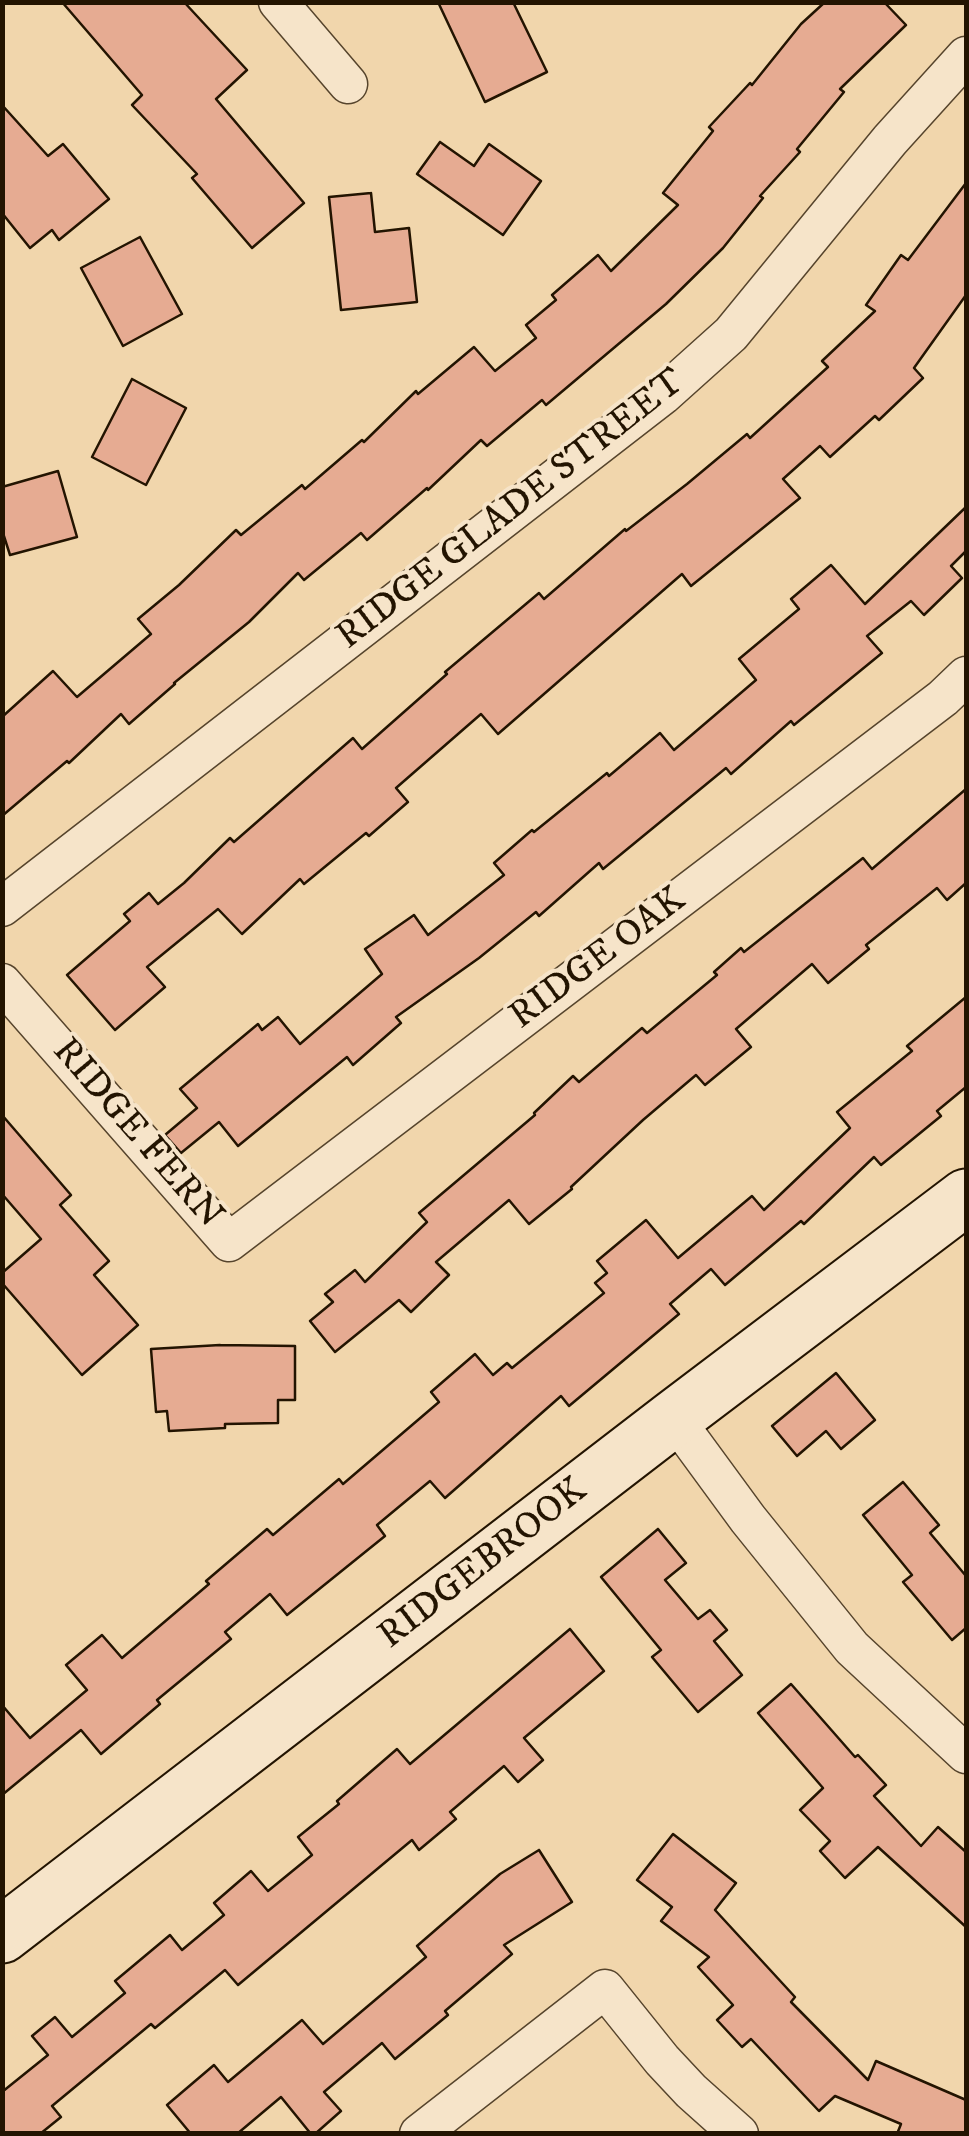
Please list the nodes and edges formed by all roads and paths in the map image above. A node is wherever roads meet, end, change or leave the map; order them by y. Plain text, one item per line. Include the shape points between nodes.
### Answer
1 (278, 2) edge
2 (966, 56) edge
3 (348, 84) dead end
4 (966, 676) edge
5 (2, 908) edge
6 (2, 983) edge
7 (966, 1198) edge
8 (229, 1242) joint
9 (674, 1418) junction
10 (966, 1754) edge
11 (2, 1935) edge
12 (419, 2134) edge
13 (739, 2134) edge

1 - 3 street
2 - 5 street, RIDGE GLADE STREET via 731,334 663,396
4 - 8 street, RIDGE OAK
6 - 8 street, RIDGE FERN
7 - 9 street, RIDGEBROOK
9 - 10 street via 852,1648
9 - 11 street, RIDGEBROOK
12 - 13 street via 605,1989 691,2091

